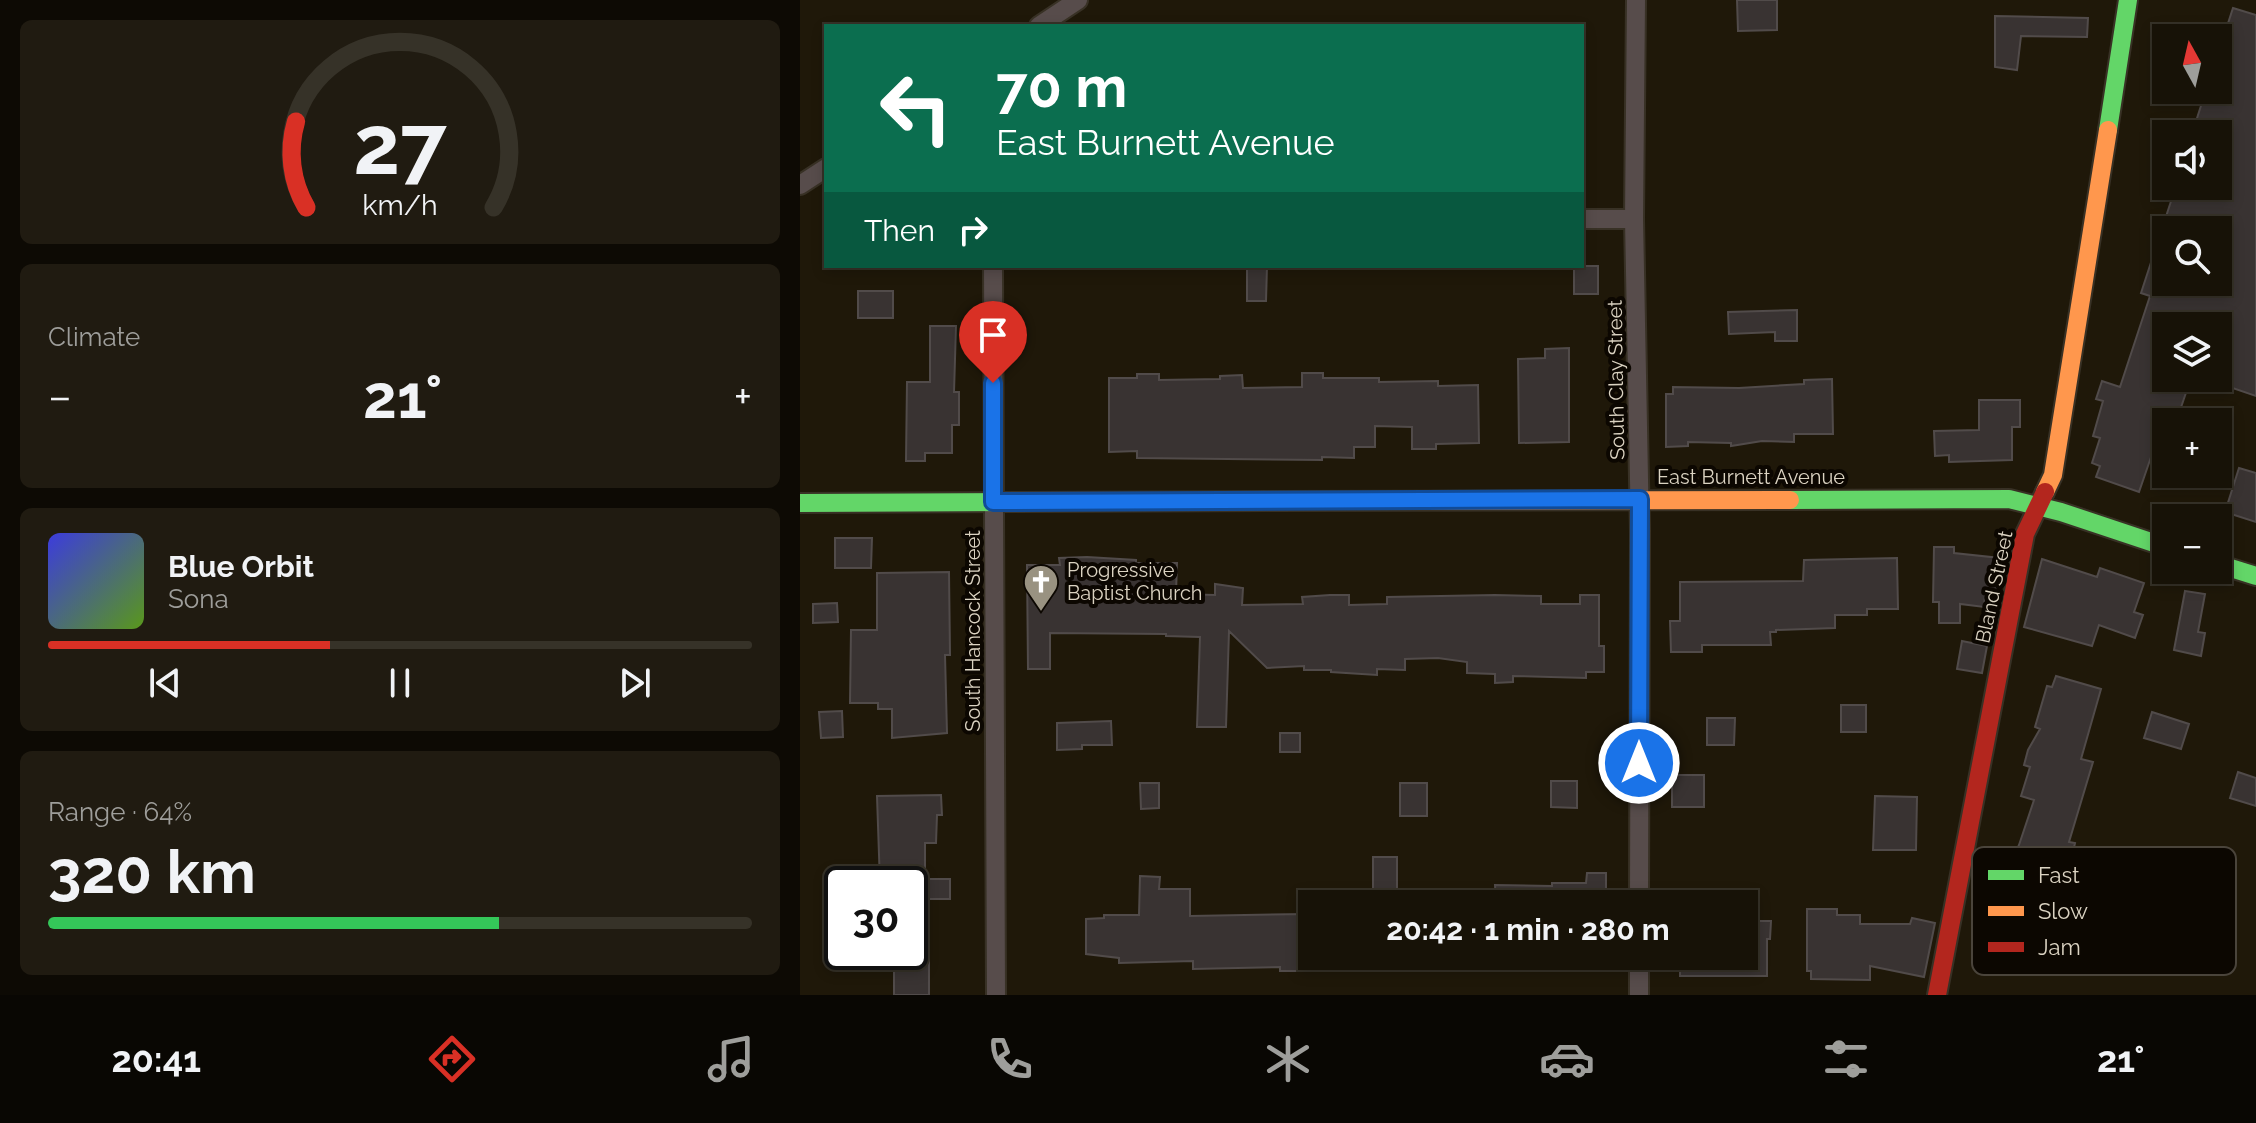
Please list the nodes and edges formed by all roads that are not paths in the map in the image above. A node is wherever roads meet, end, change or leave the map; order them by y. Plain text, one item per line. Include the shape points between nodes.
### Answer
1 (1078, 0) edge
2 (1636, 0) edge
3 (2128, 0) edge
4 (1042, 24) edge
5 (824, 169) edge
6 (800, 185) edge
7 (1584, 219) edge
8 (1634, 219) junction
9 (993, 268) edge
10 (1640, 499) junction
11 (993, 502) junction
12 (800, 503) edge
13 (2038, 506) junction
14 (2152, 543) edge
15 (2232, 568) edge
16 (2256, 576) edge
17 (1639, 890) edge
18 (1639, 970) edge
19 (996, 995) edge
20 (1639, 995) edge
21 (1937, 995) edge

1 - 4 street
2 - 8 street, South Clay Street
3 - 13 street, Bland Street via 2053,475
5 - 6 street
7 - 8 street
8 - 10 street, South Clay Street
9 - 11 street, South Hancock Street
10 - 11 street, East Burnett Avenue
10 - 13 street, East Burnett Avenue via 2009,499
10 - 17 street, South Clay Street
11 - 12 street, East Burnett Avenue
11 - 19 street, South Hancock Street
13 - 14 street, East Burnett Avenue
13 - 21 street, Bland Street via 2025,534
15 - 16 street
18 - 20 street

